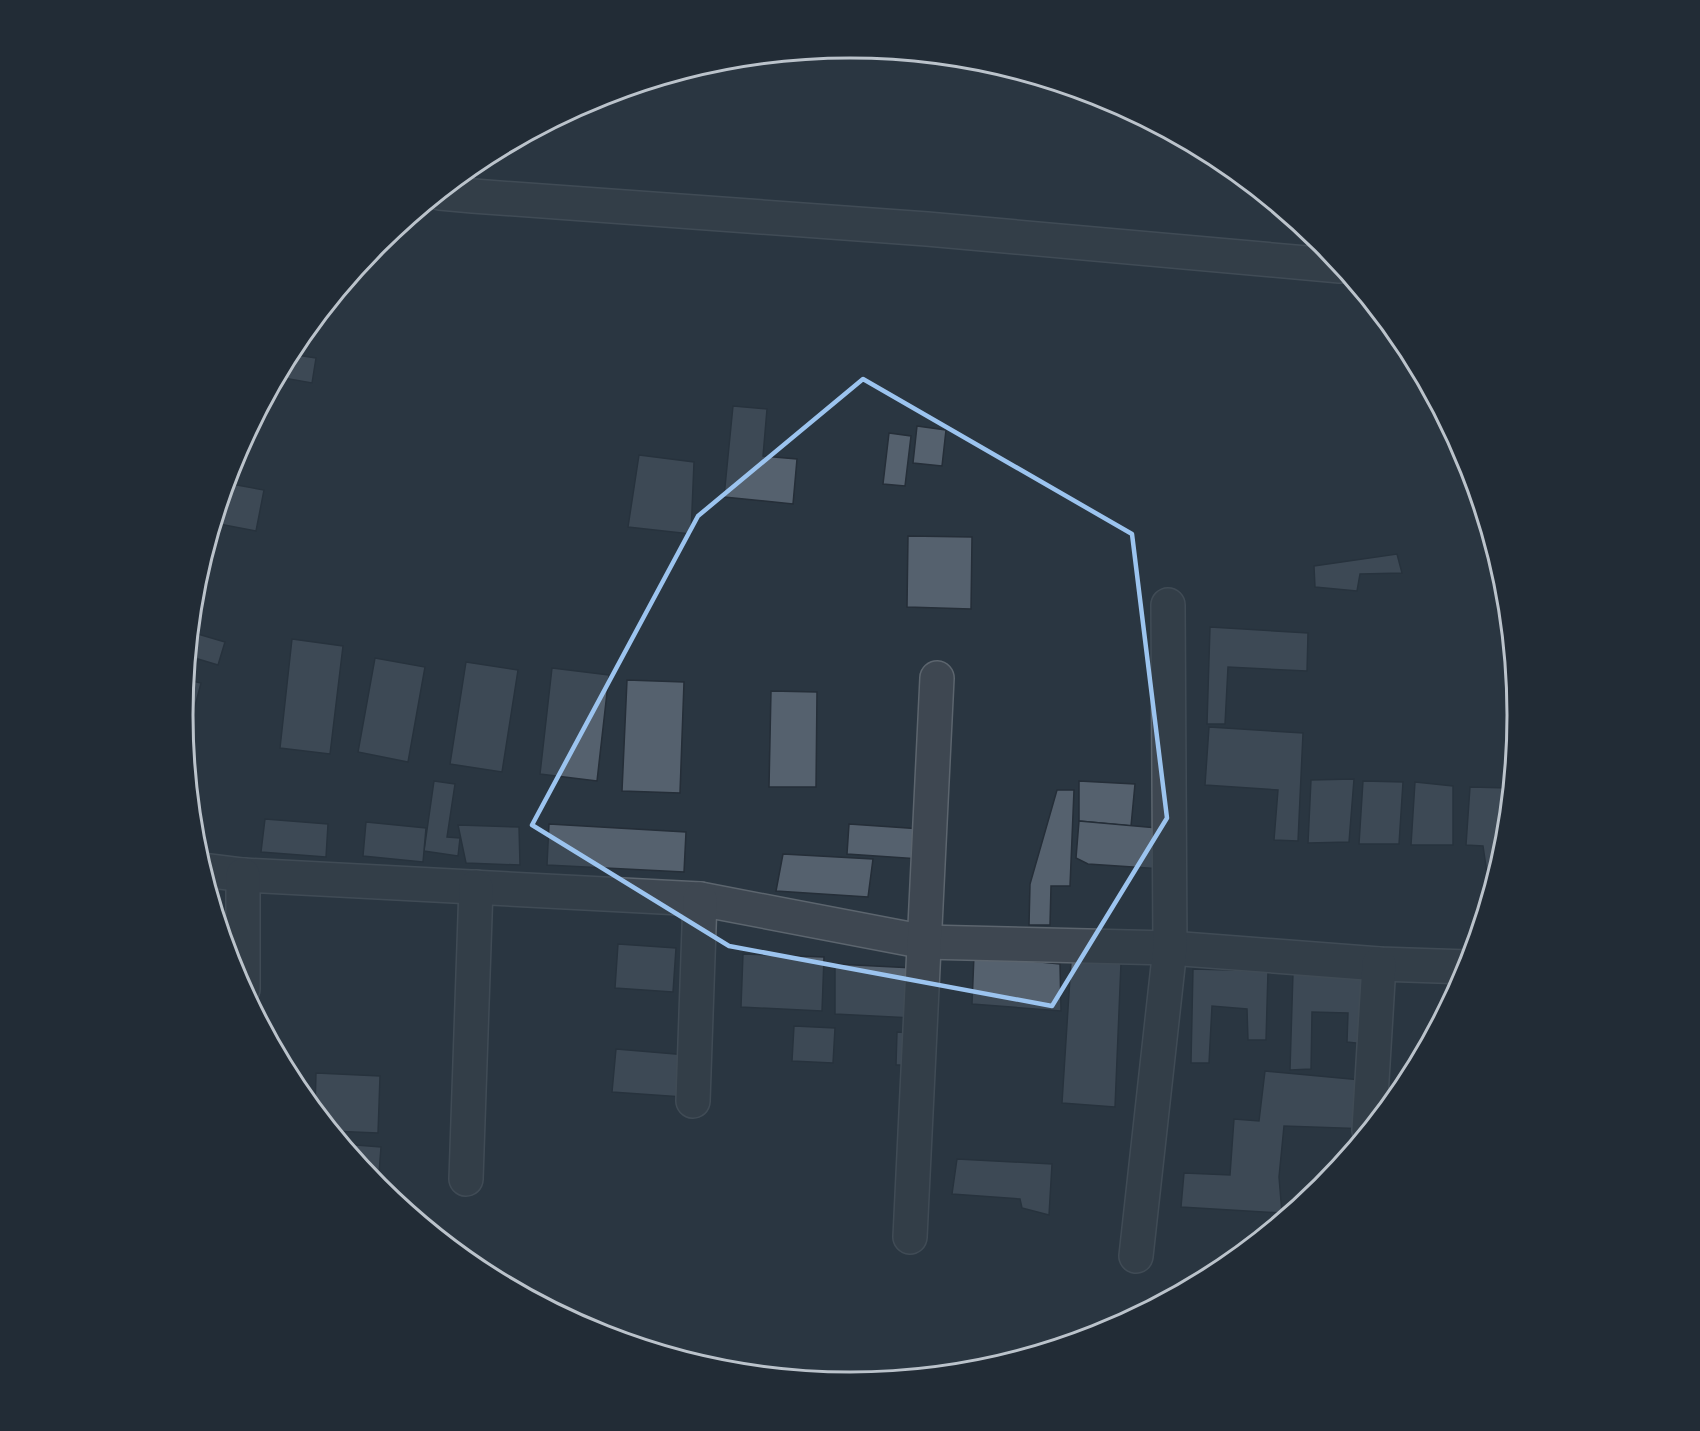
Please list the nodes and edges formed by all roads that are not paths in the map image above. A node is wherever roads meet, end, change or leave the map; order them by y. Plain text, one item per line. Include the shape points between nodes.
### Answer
1 (450, 194) edge
2 (1328, 265) edge
3 (1168, 605) dead end
4 (937, 678) dead end
5 (212, 871) edge
6 (243, 875) junction
7 (476, 887) junction
8 (700, 899) junction
9 (925, 942) junction
10 (1170, 948) junction
11 (1378, 964) junction
12 (243, 967) edge
13 (1457, 967) edge
14 (693, 1101) dead end
15 (1370, 1117) edge
16 (466, 1179) dead end
17 (910, 1237) dead end
18 (1136, 1256) dead end

1 - 2 street via 927,229
3 - 10 street
4 - 9 street
5 - 6 street
6 - 7 street
6 - 12 street
7 - 8 street
7 - 16 street
8 - 9 street
8 - 14 street
9 - 10 street
9 - 17 street
10 - 11 street
10 - 18 street
11 - 13 street
11 - 15 street

